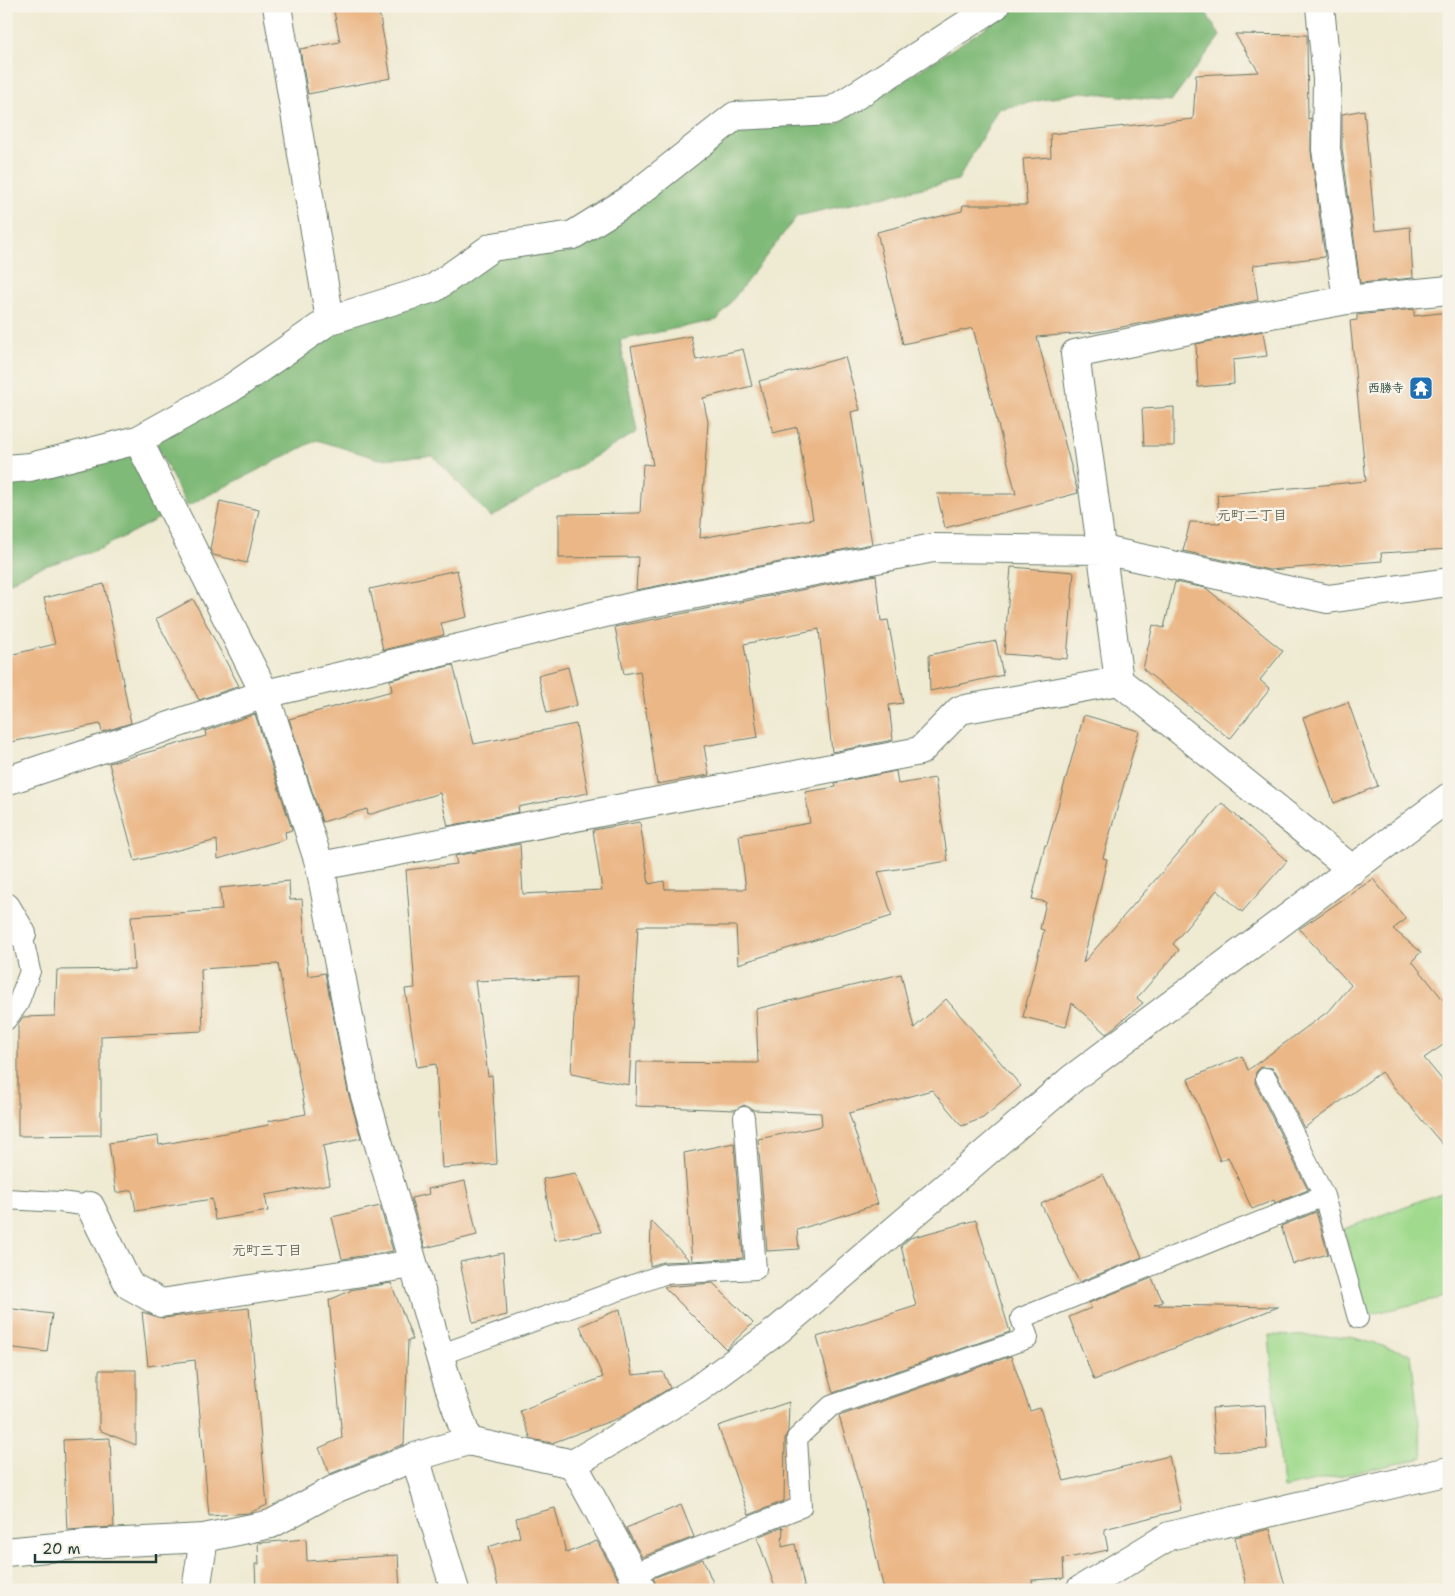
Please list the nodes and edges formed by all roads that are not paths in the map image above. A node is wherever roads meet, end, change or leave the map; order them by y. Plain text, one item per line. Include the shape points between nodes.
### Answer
1 (277, 6) edge
2 (995, 6) edge
3 (1320, 6) edge
4 (1449, 290) edge
5 (1347, 300) junction
6 (330, 320) junction
7 (138, 440) junction
8 (6, 469) edge
9 (1103, 550) junction
10 (1449, 582) edge
11 (1119, 681) junction
12 (265, 694) junction
13 (6, 781) edge
14 (1449, 797) edge
15 (320, 866) junction
16 (1353, 870) junction
17 (6, 907) edge
18 (22, 934) joint
19 (6, 1020) edge
20 (1266, 1078) dead end
21 (744, 1117) dead end
22 (1324, 1196) junction
23 (6, 1199) edge
24 (90, 1206) joint
25 (413, 1264) junction
26 (1358, 1318) dead end
27 (439, 1355) junction
28 (468, 1441) junction
29 (415, 1457) junction
30 (573, 1464) junction
31 (1449, 1471) edge
32 (204, 1538) junction
33 (6, 1552) edge
34 (637, 1582) edge
35 (196, 1590) edge
36 (455, 1590) edge
37 (1080, 1590) edge

1 - 6 street
2 - 6 street via 832,111 735,116 628,200 573,235 492,247 434,288
3 - 5 street via 1327,79 1326,148
4 - 5 street
5 - 9 street via 1075,354
6 - 7 street via 230,389
7 - 8 street via 30,467
7 - 12 street
9 - 10 street via 1328,599
9 - 11 street
9 - 12 street via 933,548 635,606
11 - 15 street via 960,710 920,751
11 - 16 street
12 - 13 street
12 - 15 street
14 - 16 street
15 - 25 street via 363,1089
16 - 30 street via 1072,1078 778,1330 698,1389
17 - 18 street
18 - 19 lane via 30,971 18,1004
20 - 22 lane
21 - 27 lane via 756,1269 664,1274
22 - 26 lane
22 - 34 lane via 1021,1318 1028,1338 831,1406 798,1438 801,1507
23 - 24 lane
24 - 25 street via 129,1286 161,1303
25 - 27 street
27 - 28 street
28 - 29 street
28 - 30 street
29 - 32 street via 337,1488 271,1524
29 - 36 street
30 - 34 street
31 - 37 street via 1169,1536
32 - 33 street
32 - 35 street

